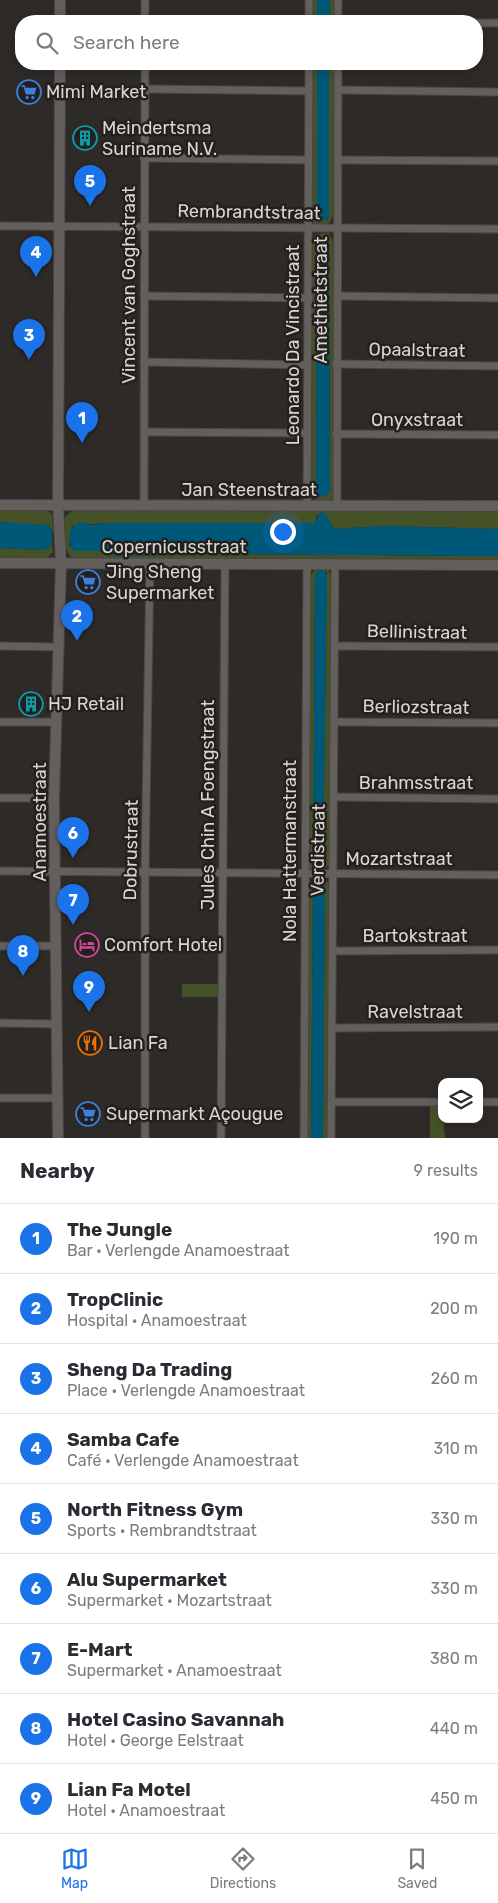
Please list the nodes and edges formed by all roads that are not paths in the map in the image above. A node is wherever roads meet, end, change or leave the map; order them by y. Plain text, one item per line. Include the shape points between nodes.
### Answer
1 (60, 0) edge
2 (145, 0) edge
3 (309, 0) edge
4 (338, 0) edge
5 (60, 15) edge
6 (145, 15) edge
7 (308, 15) edge
8 (338, 15) edge
9 (483, 23) edge
10 (498, 23) edge
11 (60, 70) edge
12 (145, 70) edge
13 (309, 70) edge
14 (338, 70) edge
15 (145, 89) junction
16 (338, 90) junction
17 (309, 91) junction
18 (498, 92) edge
19 (144, 158) junction
20 (309, 160) junction
21 (338, 160) junction
22 (498, 161) edge
23 (0, 226) edge
24 (143, 226) junction
25 (59, 227) junction
26 (308, 228) junction
27 (337, 228) junction
28 (498, 229) edge
29 (144, 296) junction
30 (337, 296) junction
31 (309, 298) junction
32 (498, 298) edge
33 (144, 362) junction
34 (336, 364) junction
35 (308, 365) junction
36 (498, 366) edge
37 (144, 432) junction
38 (307, 433) junction
39 (336, 434) junction
40 (498, 435) edge
41 (0, 505) edge
42 (58, 506) junction
43 (144, 506) junction
44 (307, 506) junction
45 (337, 506) junction
46 (498, 506) edge
47 (0, 563) edge
48 (61, 563) junction
49 (150, 563) junction
50 (225, 563) junction
51 (335, 563) junction
52 (307, 564) junction
53 (498, 565) edge
54 (0, 646) edge
55 (335, 646) junction
56 (58, 647) junction
57 (498, 647) edge
58 (0, 722) edge
59 (57, 722) junction
60 (335, 722) junction
61 (498, 723) edge
62 (334, 797) junction
63 (0, 798) edge
64 (54, 798) junction
65 (498, 798) edge
66 (0, 871) edge
67 (56, 872) junction
68 (145, 872) junction
69 (222, 873) junction
70 (332, 874) junction
71 (304, 875) junction
72 (498, 875) edge
73 (0, 946) edge
74 (56, 946) junction
75 (498, 950) edge
76 (333, 951) junction
77 (0, 1023) edge
78 (58, 1024) junction
79 (498, 1027) edge
80 (332, 1028) junction
81 (0, 1098) edge
82 (57, 1098) junction
83 (332, 1102) junction
84 (438, 1102) edge
85 (483, 1102) edge
86 (498, 1102) edge
87 (58, 1138) edge
88 (145, 1138) edge
89 (222, 1138) edge
90 (304, 1138) edge
91 (331, 1138) edge

1 - 5 street
2 - 6 street
3 - 7 street
4 - 8 street
9 - 10 street
11 - 25 street, Anamoestraat
12 - 15 street, Vincent van Goghstraat
13 - 17 street, Leonardo Da Vincistraat
14 - 16 street, Amethietstraat
15 - 17 street
15 - 19 street, Vincent van Goghstraat
16 - 18 street
16 - 21 street, Amethietstraat
17 - 20 street, Leonardo Da Vincistraat
19 - 20 street
19 - 24 street, Vincent van Goghstraat
20 - 26 street, Leonardo Da Vincistraat
21 - 22 street
21 - 27 street, Amethietstraat
23 - 25 street, Rembrandtstraat
24 - 25 street, Rembrandtstraat
24 - 26 street, Rembrandtstraat
24 - 29 street, Vincent van Goghstraat
25 - 42 street, Anamoestraat
26 - 27 street, Rembrandtstraat
26 - 31 street, Leonardo Da Vincistraat
27 - 28 street, Rembrandtstraat
27 - 30 street, Amethietstraat
29 - 31 street
29 - 33 street, Vincent van Goghstraat
30 - 32 street
30 - 34 street, Amethietstraat
31 - 35 street, Leonardo Da Vincistraat
33 - 35 street
33 - 37 street, Vincent van Goghstraat
34 - 36 street, Opaalstraat
34 - 39 street, Amethietstraat
35 - 38 street, Leonardo Da Vincistraat
37 - 38 street
37 - 43 street, Vincent van Goghstraat
38 - 44 street, Leonardo Da Vincistraat
39 - 40 street, Onyxstraat
39 - 45 street, Amethietstraat
41 - 42 street, Jan Steenstraat
42 - 43 street, Jan Steenstraat
42 - 48 street, Anamoestraat
43 - 44 street, Jan Steenstraat
44 - 45 street, Jan Steenstraat
45 - 46 street, Jan Steenstraat
47 - 48 street, Copernicusstraat
48 - 49 street, Copernicusstraat
48 - 56 street, Anamoestraat
49 - 50 street, Copernicusstraat
49 - 68 street, Dobrustraat
50 - 52 street, Copernicusstraat
50 - 69 street, Jules Chin A Foengstraat
51 - 52 street, Copernicusstraat
51 - 53 street, Copernicusstraat
51 - 55 street, Verdistraat
52 - 71 street, Nola Hattermanstraat
54 - 56 street
55 - 57 street, Bellinistraat
55 - 60 street, Verdistraat
56 - 59 street, Anamoestraat
58 - 59 street
59 - 64 street, Anamoestraat
60 - 61 street, Berliozstraat
60 - 62 street, Verdistraat
62 - 65 street, Brahmsstraat
62 - 70 street, Verdistraat
63 - 64 street
64 - 67 street, Anamoestraat
66 - 67 street, Mozartstraat
67 - 68 street, Mozartstraat
67 - 74 street, Anamoestraat
68 - 69 street, Mozartstraat
68 - 88 street, Dobrustraat
69 - 71 street, Mozartstraat
69 - 89 street, Jules Chin A Foengstraat
70 - 71 street, Mozartstraat
70 - 72 street, Mozartstraat
70 - 76 street, Verdistraat
71 - 90 street, Nola Hattermanstraat
73 - 74 street
74 - 78 street, Anamoestraat
75 - 76 street, Bartokstraat
76 - 80 street, Verdistraat
77 - 78 street
78 - 82 street, Anamoestraat
79 - 80 street, Ravelstraat
80 - 83 street, Verdistraat
81 - 82 street
82 - 87 street, Anamoestraat
83 - 84 street
83 - 91 street, Verdistraat
85 - 86 street

